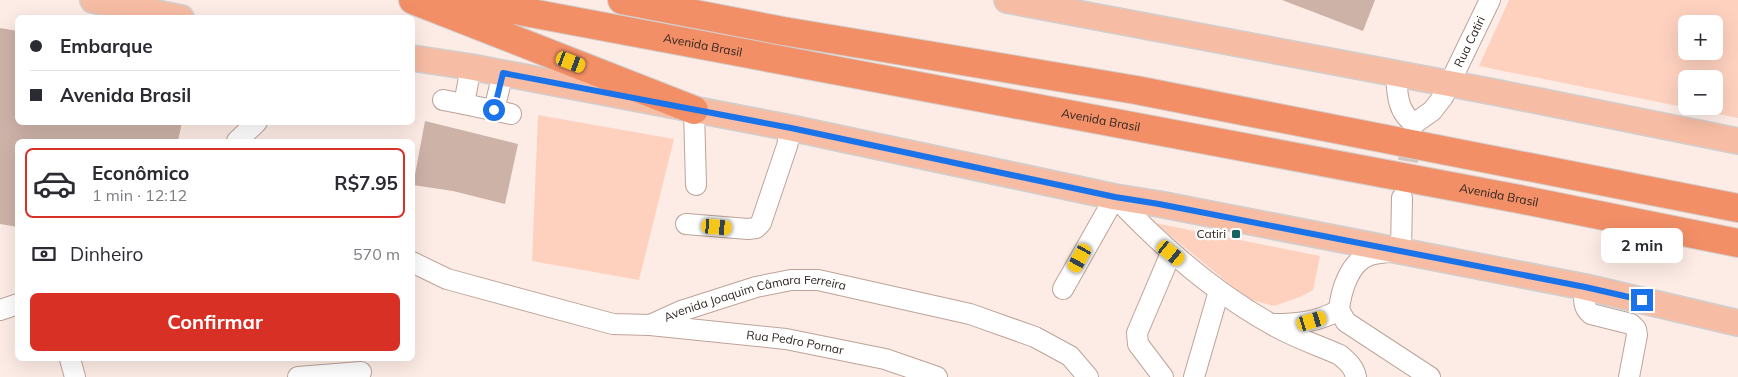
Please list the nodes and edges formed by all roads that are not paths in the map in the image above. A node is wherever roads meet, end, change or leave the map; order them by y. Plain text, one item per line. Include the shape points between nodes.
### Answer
1 (93, 0) edge
2 (413, 0) edge
3 (462, 0) edge
4 (622, 0) edge
5 (1490, 0) edge
6 (1019, 1) edge
7 (1053, 4) edge
8 (166, 15) edge
9 (415, 58) edge
10 (471, 67) junction
11 (503, 73) junction
12 (1396, 74) junction
13 (1450, 84) junction
14 (443, 100) dead end
15 (464, 104) junction
16 (694, 110) junction
17 (254, 125) edge
18 (791, 128) junction
19 (239, 139) edge
20 (1738, 142) edge
21 (696, 185) dead end
22 (1115, 197) junction
23 (1402, 198) tunnel mouth
24 (1738, 208) edge
25 (686, 224) dead end
26 (1738, 243) edge
27 (1401, 251) junction
28 (1171, 253) junction
29 (415, 263) edge
30 (1585, 287) junction
31 (1063, 289) dead end
32 (1219, 291) junction
33 (15, 305) edge
34 (0, 310) edge
35 (1339, 310) junction
36 (1738, 322) edge
37 (1271, 324) junction
38 (650, 326) junction
39 (71, 361) edge
40 (361, 372) dead end
41 (1356, 374) edge
42 (75, 377) edge
43 (298, 377) edge
44 (937, 377) edge
45 (1088, 377) edge
46 (1163, 377) edge
47 (1194, 377) edge
48 (1430, 377) edge
49 (1629, 377) edge

1 - 8 main road
2 - 16 highway
3 - 26 highway, Avenida Brasil
4 - 24 highway via 783,31 1136,90
5 - 13 street, Rua Catiri
6 - 7 main road
7 - 12 main road
9 - 10 main road
10 - 11 main road
10 - 15 street
11 - 15 street via 502,112
11 - 16 main road
12 - 13 main road
12 - 13 street, Rua Catiri via 1400,104 1414,127 1443,98
13 - 20 main road
14 - 15 street
16 - 18 main road
16 - 21 street
17 - 19 street
18 - 22 main road
18 - 25 street via 761,223 756,228
22 - 27 main road
22 - 28 street
22 - 31 street
23 - 27 street
27 - 30 main road
27 - 35 street via 1370,255 1360,260 1344,287
28 - 32 street
28 - 46 street via 1136,338
29 - 38 street, Avenida Joaquim Câmara Ferreira via 447,279 613,324
30 - 36 main road
30 - 49 street via 1584,304 1590,314 1631,324 1636,329
32 - 37 street
32 - 47 street
33 - 34 street
35 - 37 street via 1312,321
35 - 48 street via 1346,322
37 - 41 street via 1340,355
38 - 44 street, Rua Pedro Pornar via 786,339 885,359
38 - 45 street, Avenida Joaquim Câmara Ferreira via 681,311 756,287 791,280 818,280 970,314 1035,337 1070,356
39 - 42 street
40 - 43 street

